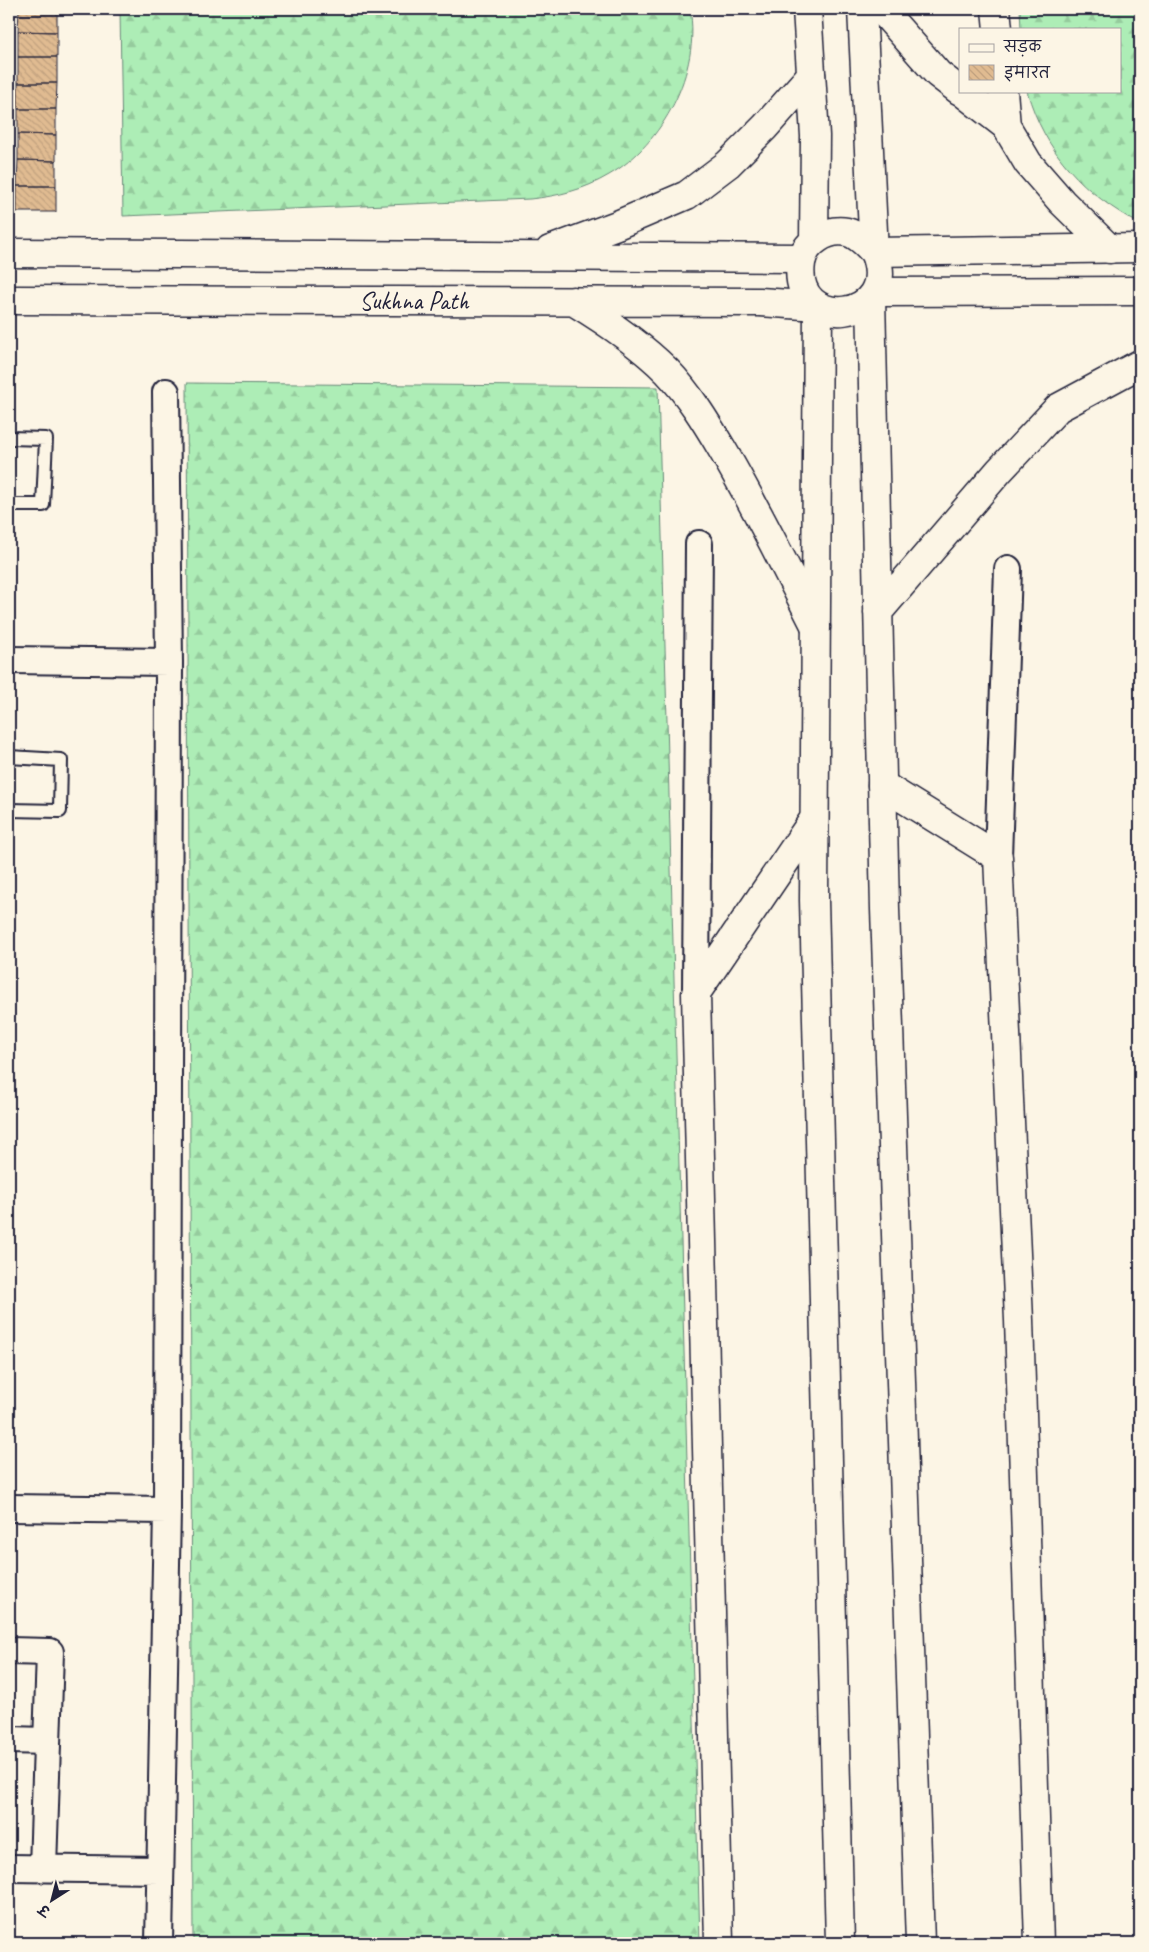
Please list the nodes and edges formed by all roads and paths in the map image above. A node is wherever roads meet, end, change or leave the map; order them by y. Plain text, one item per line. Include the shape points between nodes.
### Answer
1 (807, 9) edge
2 (862, 9) edge
3 (880, 9) edge
4 (996, 9) edge
5 (998, 28) edge
6 (811, 75) junction
7 (959, 90) edge
8 (962, 92) edge
9 (1003, 92) edge
10 (1006, 126) junction
11 (1140, 248) edge
12 (808, 249) junction
13 (1110, 249) junction
14 (874, 252) junction
15 (9, 254) edge
16 (532, 256) junction
17 (1140, 291) edge
18 (873, 295) junction
19 (9, 300) edge
20 (573, 301) junction
21 (818, 306) junction
22 (1140, 364) edge
23 (166, 392) dead end
24 (9, 438) edge
25 (9, 505) edge
26 (699, 544) dead end
27 (1008, 569) dead end
28 (878, 612) junction
29 (816, 627) junction
30 (9, 660) edge
31 (169, 662) junction
32 (9, 757) edge
33 (882, 785) junction
34 (9, 810) edge
35 (814, 819) junction
36 (998, 857) junction
37 (696, 993) junction
38 (9, 1508) edge
39 (167, 1510) junction
40 (9, 1651) edge
41 (9, 1740) edge
42 (47, 1741) junction
43 (9, 1868) edge
44 (44, 1868) junction
45 (160, 1870) junction
46 (160, 1943) edge
47 (719, 1943) edge
48 (840, 1943) edge
49 (920, 1943) edge
50 (1039, 1943) edge

1 - 6 main road
2 - 14 main road
3 - 7 main road via 938,74
4 - 5 main road
6 - 12 main road via 815,136
6 - 16 main road via 728,164 687,195 618,225
8 - 10 main road
9 - 10 main road
10 - 13 main road via 1028,163
11 - 13 main road
12 - 14 main road via 829,233 846,232 862,239
12 - 16 main road, Sukhna Path
12 - 21 main road via 799,276 805,293
13 - 14 main road
14 - 18 main road via 879,272
15 - 16 main road, Sukhna Path
17 - 18 main road
18 - 21 main road via 855,309 836,312
18 - 28 main road
19 - 20 main road, Sukhna Path
20 - 21 main road, Sukhna Path via 760,302
20 - 29 main road via 636,344 668,372 699,411 735,472
21 - 29 main road
22 - 28 main road via 1058,408 999,471
23 - 31 street
24 - 25 lane via 46,439 43,505
26 - 37 street
27 - 36 street
28 - 33 main road
29 - 35 main road
30 - 31 street
31 - 39 street
32 - 34 lane via 61,760 60,811
33 - 36 main road
33 - 49 main road
35 - 37 main road
35 - 48 main road
36 - 50 main road via 1019,1320
37 - 47 main road
38 - 39 street
39 - 45 street
40 - 42 street via 50,1652
41 - 42 street
42 - 44 street
43 - 44 street
44 - 45 street
45 - 46 street

